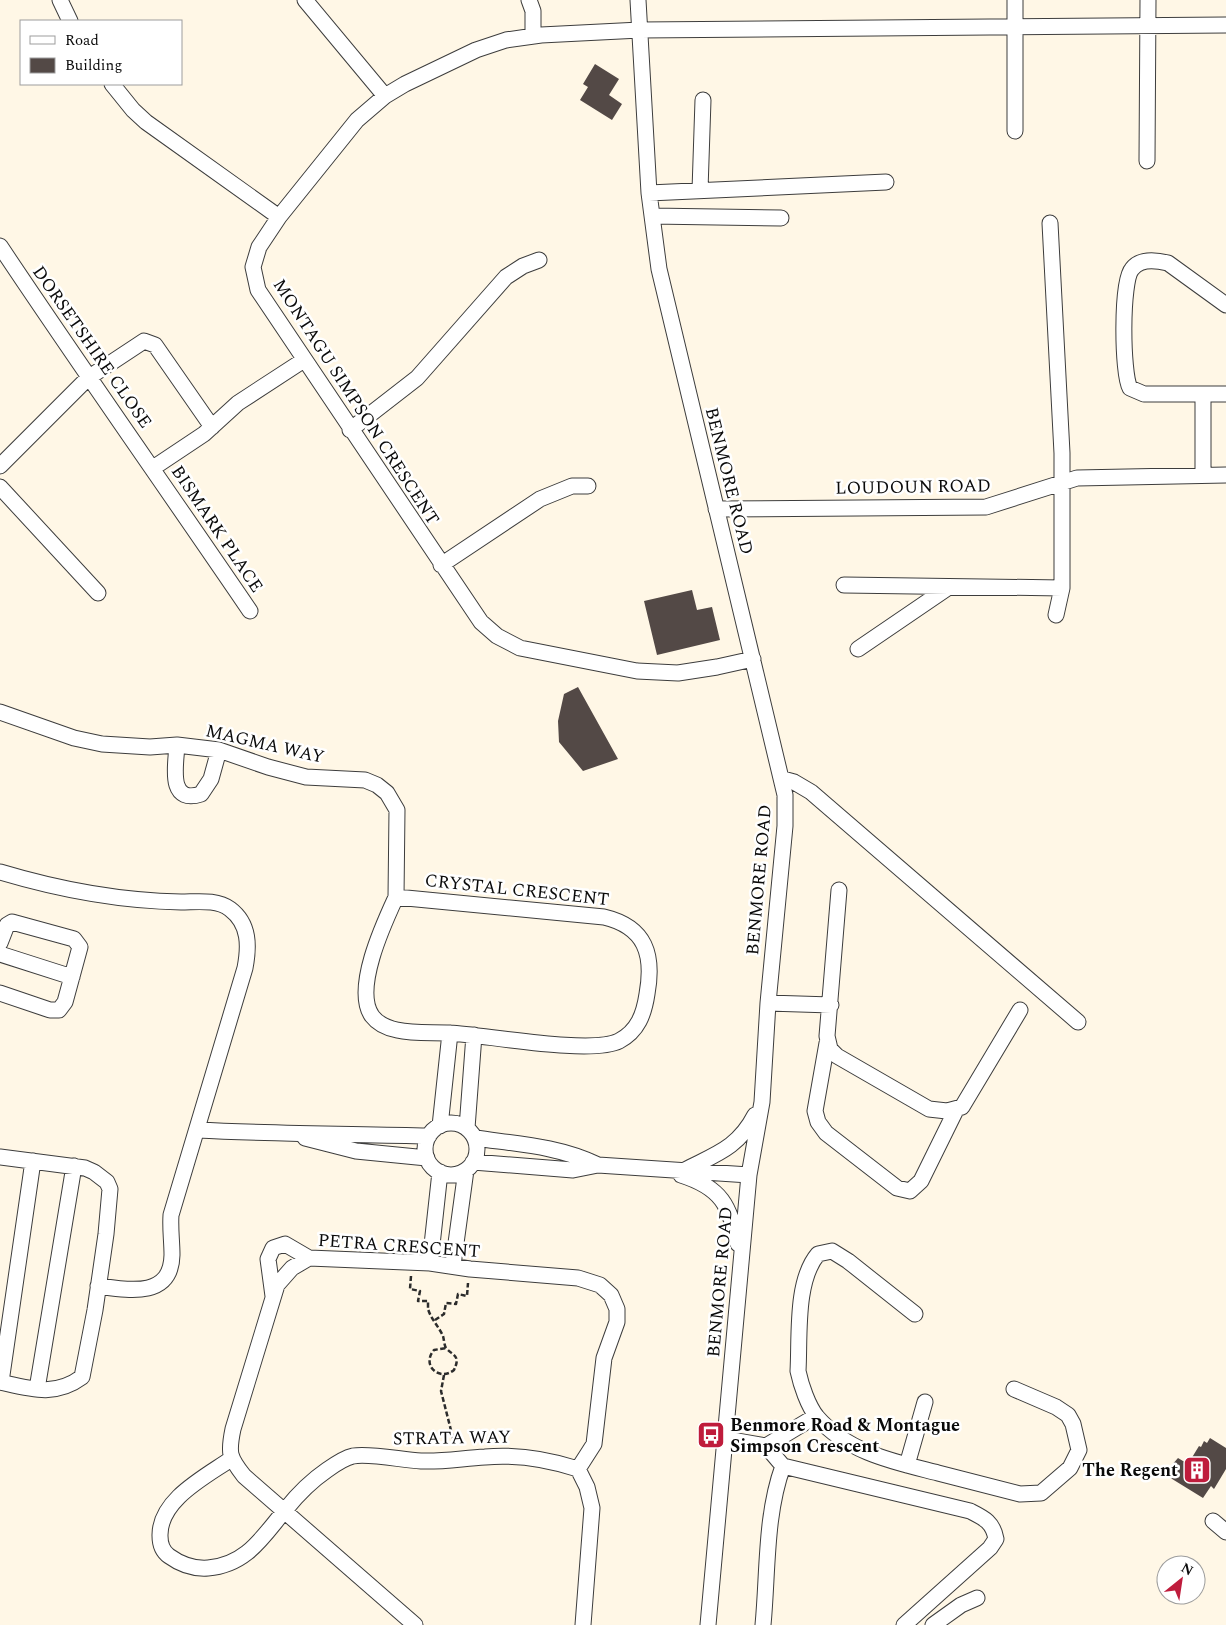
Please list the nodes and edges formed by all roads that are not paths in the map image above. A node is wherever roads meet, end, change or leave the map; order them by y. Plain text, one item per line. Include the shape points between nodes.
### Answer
1 (60, 0) edge
2 (305, 0) edge
3 (529, 0) edge
4 (638, 0) edge
5 (1016, 0) edge
6 (1148, 0) edge
7 (70, 20) edge
8 (1226, 25) edge
9 (1148, 26) junction
10 (1016, 28) junction
11 (640, 30) junction
12 (533, 36) junction
13 (113, 85) edge
14 (385, 96) junction
15 (703, 100) dead end
16 (1015, 131) dead end
17 (1146, 161) dead end
18 (886, 182) dead end
19 (700, 190) junction
20 (650, 193) junction
21 (652, 216) junction
22 (279, 217) junction
23 (781, 218) dead end
24 (1050, 223) dead end
25 (0, 246) edge
26 (539, 260) dead end
27 (1226, 305) edge
28 (304, 360) junction
29 (88, 378) junction
30 (1226, 394) edge
31 (1203, 395) junction
32 (212, 427) junction
33 (350, 430) junction
34 (0, 466) edge
35 (153, 468) junction
36 (1203, 475) junction
37 (1226, 475) edge
38 (1060, 484) junction
39 (588, 486) dead end
40 (0, 487) edge
41 (716, 509) junction
42 (441, 565) junction
43 (844, 585) dead end
44 (949, 587) junction
45 (1062, 588) junction
46 (98, 594) dead end
47 (250, 611) dead end
48 (1056, 615) dead end
49 (858, 650) dead end
50 (753, 659) junction
51 (1, 716) edge
52 (178, 745) junction
53 (219, 750) junction
54 (783, 779) junction
55 (0, 872) edge
56 (838, 890) dead end
57 (396, 897) junction
58 (0, 944) edge
59 (0, 954) edge
60 (72, 977) junction
61 (0, 993) edge
62 (768, 1003) junction
63 (831, 1005) junction
64 (1020, 1010) dead end
65 (1078, 1022) dead end
66 (450, 1033) junction
67 (474, 1035) junction
68 (827, 1043) junction
69 (762, 1102) junction
70 (956, 1110) junction
71 (197, 1130) junction
72 (434, 1131) junction
73 (471, 1133) junction
74 (297, 1135) junction
75 (0, 1157) edge
76 (427, 1158) junction
77 (33, 1161) junction
78 (598, 1165) junction
79 (74, 1166) junction
80 (470, 1166) junction
81 (664, 1170) junction
82 (684, 1171) junction
83 (440, 1172) junction
84 (749, 1175) junction
85 (309, 1258) junction
86 (741, 1258) junction
87 (430, 1263) junction
88 (453, 1265) junction
89 (98, 1286) junction
90 (272, 1296) junction
91 (915, 1314) dead end
92 (0, 1382) edge
93 (37, 1389) junction
94 (1014, 1389) dead end
95 (924, 1402) dead end
96 (816, 1416) junction
97 (726, 1439) junction
98 (766, 1446) junction
99 (231, 1459) junction
100 (907, 1465) junction
101 (783, 1466) junction
102 (578, 1469) junction
103 (284, 1510) junction
104 (1213, 1521) dead end
105 (1226, 1532) edge
106 (977, 1598) dead end
107 (415, 1625) edge
108 (583, 1625) edge
109 (708, 1625) edge
110 (763, 1625) edge
111 (904, 1625) edge
112 (933, 1625) edge

1 - 7 street
2 - 14 street
3 - 12 street
4 - 11 street, BENMORE ROAD
5 - 10 street
6 - 9 street
8 - 9 street, MONTAGU SIMPSON CRESCENT
9 - 10 street, MONTAGU SIMPSON CRESCENT
9 - 17 street
10 - 11 street, MONTAGU SIMPSON CRESCENT
10 - 16 street
11 - 12 street, MONTAGU SIMPSON CRESCENT
11 - 20 street, BENMORE ROAD
12 - 14 street, MONTAGU SIMPSON CRESCENT via 506,40 476,50
13 - 22 street via 146,122
14 - 22 street, MONTAGU SIMPSON CRESCENT via 345,132
15 - 19 street
18 - 19 street
19 - 20 street
20 - 21 street, BENMORE ROAD
21 - 23 street
21 - 41 street, BENMORE ROAD via 662,285
22 - 28 street, MONTAGU SIMPSON CRESCENT via 254,258 254,279
24 - 38 street via 1062,453
25 - 29 street, DORSETSHIRE CLOSE
26 - 33 street via 506,277 417,378
27 - 31 street via 1168,263 1145,261 1132,267 1128,275 1125,375 1130,388 1144,394
28 - 32 street via 238,404
28 - 33 street, MONTAGU SIMPSON CRESCENT
29 - 32 street via 140,342 151,342
29 - 34 street
29 - 35 street, DORSETSHIRE CLOSE
30 - 31 street
31 - 36 street
32 - 35 street
33 - 42 street, MONTAGU SIMPSON CRESCENT
35 - 47 street, BISMARK PLACE
36 - 37 street, LOUDOUN ROAD
36 - 38 street, LOUDOUN ROAD via 1077,478
38 - 41 street, LOUDOUN ROAD via 986,507
38 - 45 street
39 - 42 street via 572,486 540,498
40 - 46 street
41 - 50 street, BENMORE ROAD
42 - 50 street, MONTAGU SIMPSON CRESCENT via 481,622 497,636 520,648 663,674
43 - 44 street
44 - 45 street
44 - 49 street
45 - 48 street
50 - 54 street, BENMORE ROAD
51 - 52 street, MAGMA WAY via 102,744
52 - 53 street, MAGMA WAY
52 - 53 street via 176,783 182,793 189,796 201,794 207,788
53 - 57 street, MAGMA WAY via 306,777 365,780 387,793 397,810 398,821
54 - 62 street, BENMORE ROAD via 785,826
54 - 65 street via 811,792
55 - 71 street via 105,897 210,902 228,908 236,915 246,931 249,948
56 - 63 street
57 - 66 street, CRYSTAL CRESCENT via 372,957 368,1008 382,1026 399,1031
57 - 67 street, CRYSTAL CRESCENT via 604,917 622,921 644,944 650,963 650,980 641,1019 630,1034 617,1042 567,1045
58 - 60 street via 7,925 12,922 74,939 80,947
59 - 60 street
60 - 61 street via 65,1002 56,1010
62 - 63 street
62 - 69 street, BENMORE ROAD
63 - 68 street
64 - 70 street via 962,1107
66 - 67 street, CRYSTAL CRESCENT
66 - 72 street
67 - 73 street
68 - 70 street via 837,1056 930,1109
68 - 70 street via 815,1111 818,1122 826,1133 898,1188 910,1191 921,1181
69 - 82 street via 736,1143
69 - 84 street, BENMORE ROAD
71 - 74 street
71 - 89 street via 171,1215 172,1256 165,1276 156,1286 139,1291
72 - 73 street via 454,1123
72 - 74 street
72 - 76 street via 426,1151
73 - 78 street via 548,1148
73 - 80 street via 477,1146
74 - 76 street via 347,1149
75 - 77 street
76 - 83 street
77 - 79 street
77 - 92 street
78 - 80 street via 573,1170
78 - 81 street
79 - 89 street via 94,1172 108,1182 110,1189
79 - 93 street
80 - 83 street via 453,1174
80 - 88 street
81 - 82 street
81 - 86 street via 690,1178 724,1200 731,1214
82 - 84 street
83 - 87 street
84 - 86 street, BENMORE ROAD
85 - 87 street, PETRA CRESCENT
85 - 90 street, PETRA CRESCENT via 299,1262 284,1276
85 - 90 street via 285,1244 273,1248 268,1259
86 - 97 street, BENMORE ROAD
87 - 88 street, PETRA CRESCENT
88 - 102 street, PETRA CRESCENT via 589,1280 611,1296 617,1309 617,1322 604,1358 594,1444
89 - 93 street via 82,1377 61,1389
90 - 99 street, PETRA CRESCENT via 233,1429
91 - 96 street via 832,1251 818,1254 803,1285 798,1371
92 - 93 street
94 - 100 street via 1068,1415 1079,1446 1078,1456 1070,1468 1041,1493 1020,1494
95 - 100 street
96 - 98 street
96 - 100 street via 837,1436 859,1449
97 - 98 street
97 - 109 street, BENMORE ROAD
98 - 101 street
99 - 103 street via 244,1476
99 - 103 street via 168,1508 160,1533 160,1544 166,1554 184,1564 207,1568 238,1560 252,1552
101 - 110 street via 772,1522
101 - 111 street via 970,1512 986,1519 994,1529 996,1539 990,1548
102 - 103 street, STRATA WAY via 554,1461 518,1456 422,1461 353,1456 315,1478
102 - 108 street via 589,1492 592,1508
103 - 107 street
104 - 105 street
106 - 112 street

